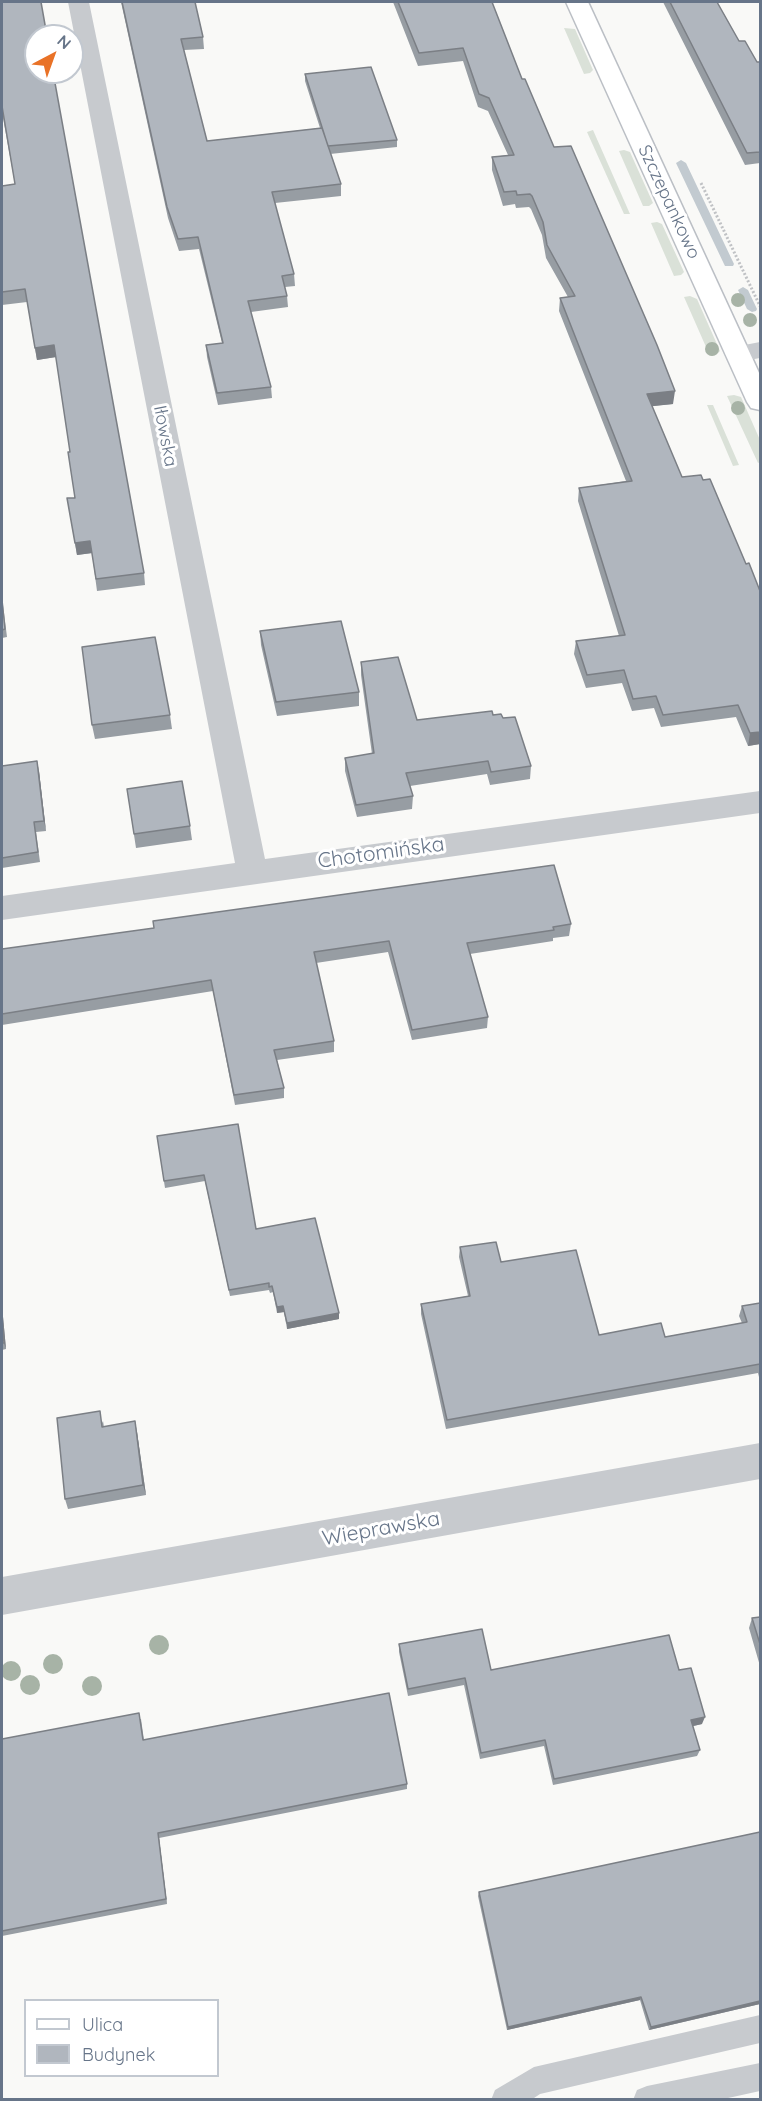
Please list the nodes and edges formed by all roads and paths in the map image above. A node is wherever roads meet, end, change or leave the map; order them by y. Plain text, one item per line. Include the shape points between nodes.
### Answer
1 (78, 2) edge
2 (577, 2) edge
3 (749, 352) edge
4 (760, 402) edge
5 (760, 802) edge
6 (252, 871) junction
7 (2, 908) edge
8 (760, 1461) edge
9 (2, 1596) edge
10 (760, 2030) edge
11 (760, 2077) edge
12 (505, 2100) edge
13 (647, 2100) edge

1 - 6 street, Iłowska
2 - 3 street, Szczepankowo
3 - 4 street, Szczepankowo
5 - 6 street, Chotomińska
6 - 7 street, Chotomińska
8 - 9 street, Wieprawska
10 - 12 lane via 534,2080
11 - 13 lane

